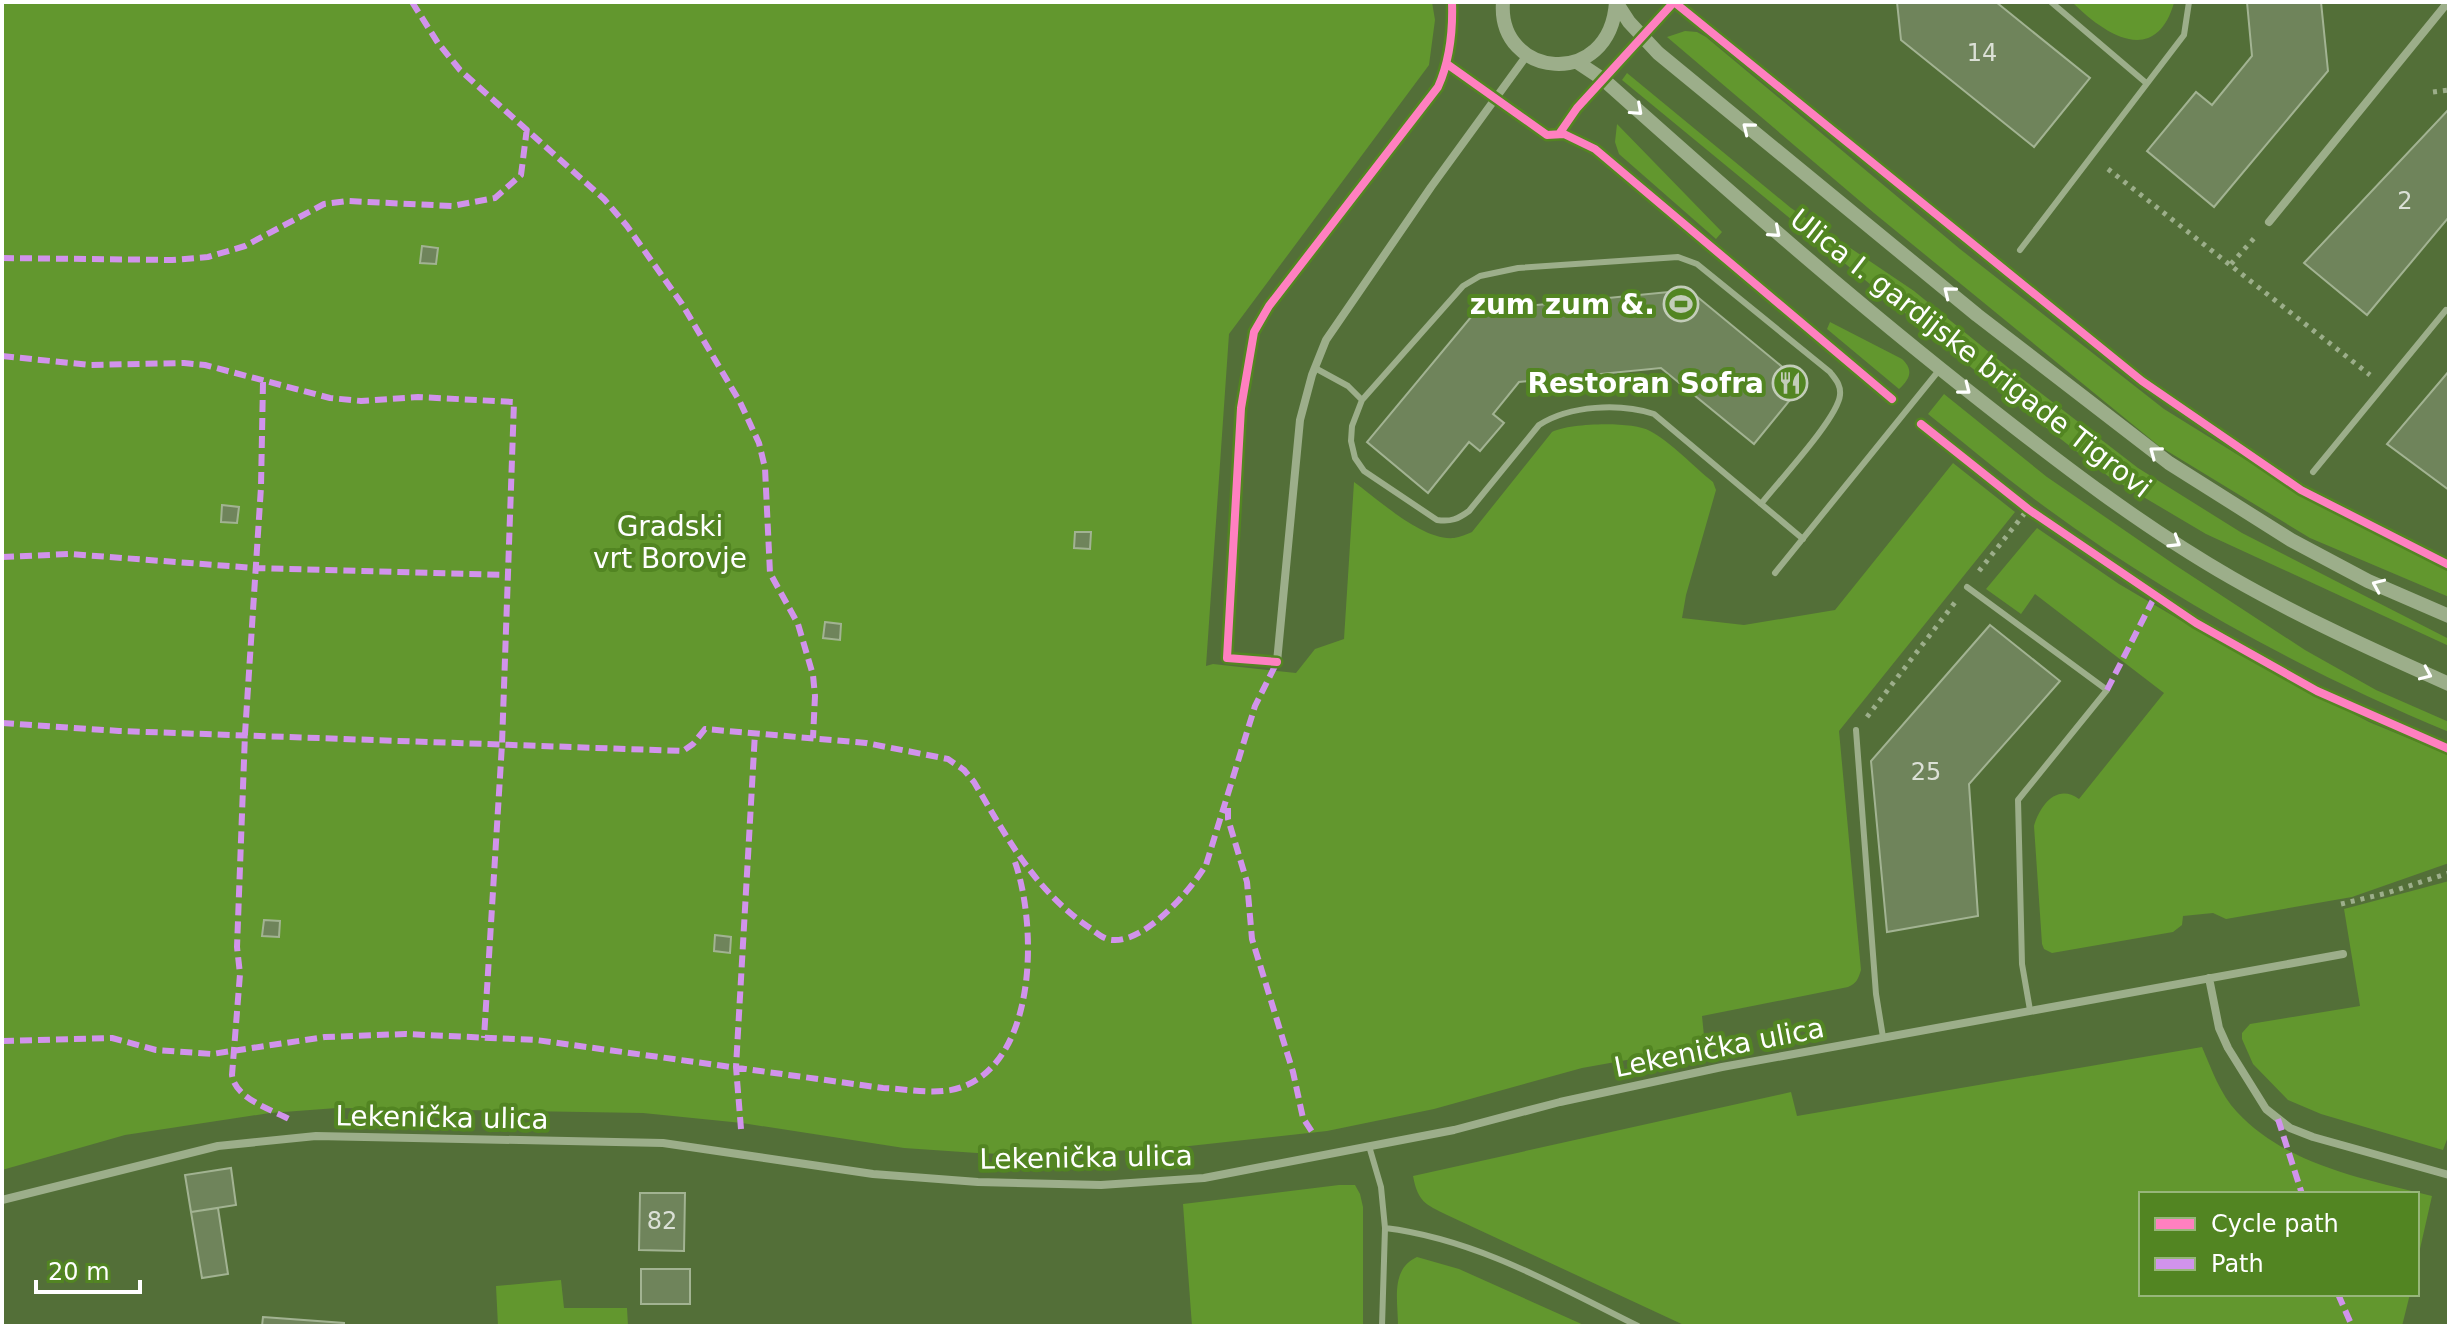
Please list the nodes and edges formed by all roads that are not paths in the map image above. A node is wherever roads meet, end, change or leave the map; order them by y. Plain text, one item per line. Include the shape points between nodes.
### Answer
1 (1503, 2) edge
2 (1616, 2) edge
3 (2051, 2) edge
4 (2189, 2) edge
5 (2448, 2) edge
6 (1527, 55) junction
7 (1577, 62) junction
8 (2145, 82) junction
9 (2269, 222) road end
10 (2020, 250) dead end
11 (2448, 310) edge
12 (1315, 368) junction
13 (1940, 369) junction
14 (1362, 400) junction
15 (2313, 472) dead end
16 (1761, 504) junction
17 (1803, 539) junction
18 (1775, 573) dead end
19 (1967, 587) road end
20 (2449, 616) edge
21 (1277, 662) dead end
22 (2449, 684) edge
23 (1856, 730) road end
24 (2343, 954) dead end
25 (2209, 978) junction
26 (2030, 1010) junction
27 (1883, 1037) junction
28 (1369, 1146) junction
29 (2449, 1175) edge
30 (2, 1200) edge
31 (1385, 1228) junction
32 (1382, 1326) edge
33 (1638, 1326) edge

1 - 6 street via 1506,29
2 - 7 street via 1607,39
20 -> 2 street, Ulica I. gardijske brigade Tigrovi via 2291,540 2169,463 1977,315 1670,63 1642,38
3 - 8 lane
4 - 8 lane via 2184,35
5 - 9 street
6 - 7 street via 1560,65
6 - 12 street via 1326,340
7 -> 13 street, Ulica I. gardijske brigade Tigrovi
8 - 10 lane
11 - 15 lane
12 - 14 lane
12 - 21 street via 1300,420
13 - 17 lane
13 -> 22 street, Ulica I. gardijske brigade Tigrovi via 2076,475 2204,561 2343,637
14 - 16 lane via 1352,426 1355,458 1364,471 1437,520 1457,520 1469,511 1551,417 1610,406 1654,414
14 - 16 lane via 1463,286 1480,276 1518,268 1678,257 1697,264 1830,372 1840,386 1840,399 1829,419
16 - 17 lane
17 - 18 lane
19 - 26 lane via 2107,690 2018,800 2022,964
23 - 27 lane
24 - 25 street, Lekenička ulica
25 - 26 street, Lekenička ulica
25 - 29 street via 2219,1028 2266,1109 2290,1128 2313,1137
26 - 27 street, Lekenička ulica
27 - 28 street, Lekenička ulica via 1722,1067
28 - 30 street, Lekenička ulica via 1204,1178 1101,1185 873,1174 663,1143 316,1136 218,1146
28 - 31 lane
31 - 32 lane
31 - 33 lane via 1459,1244

